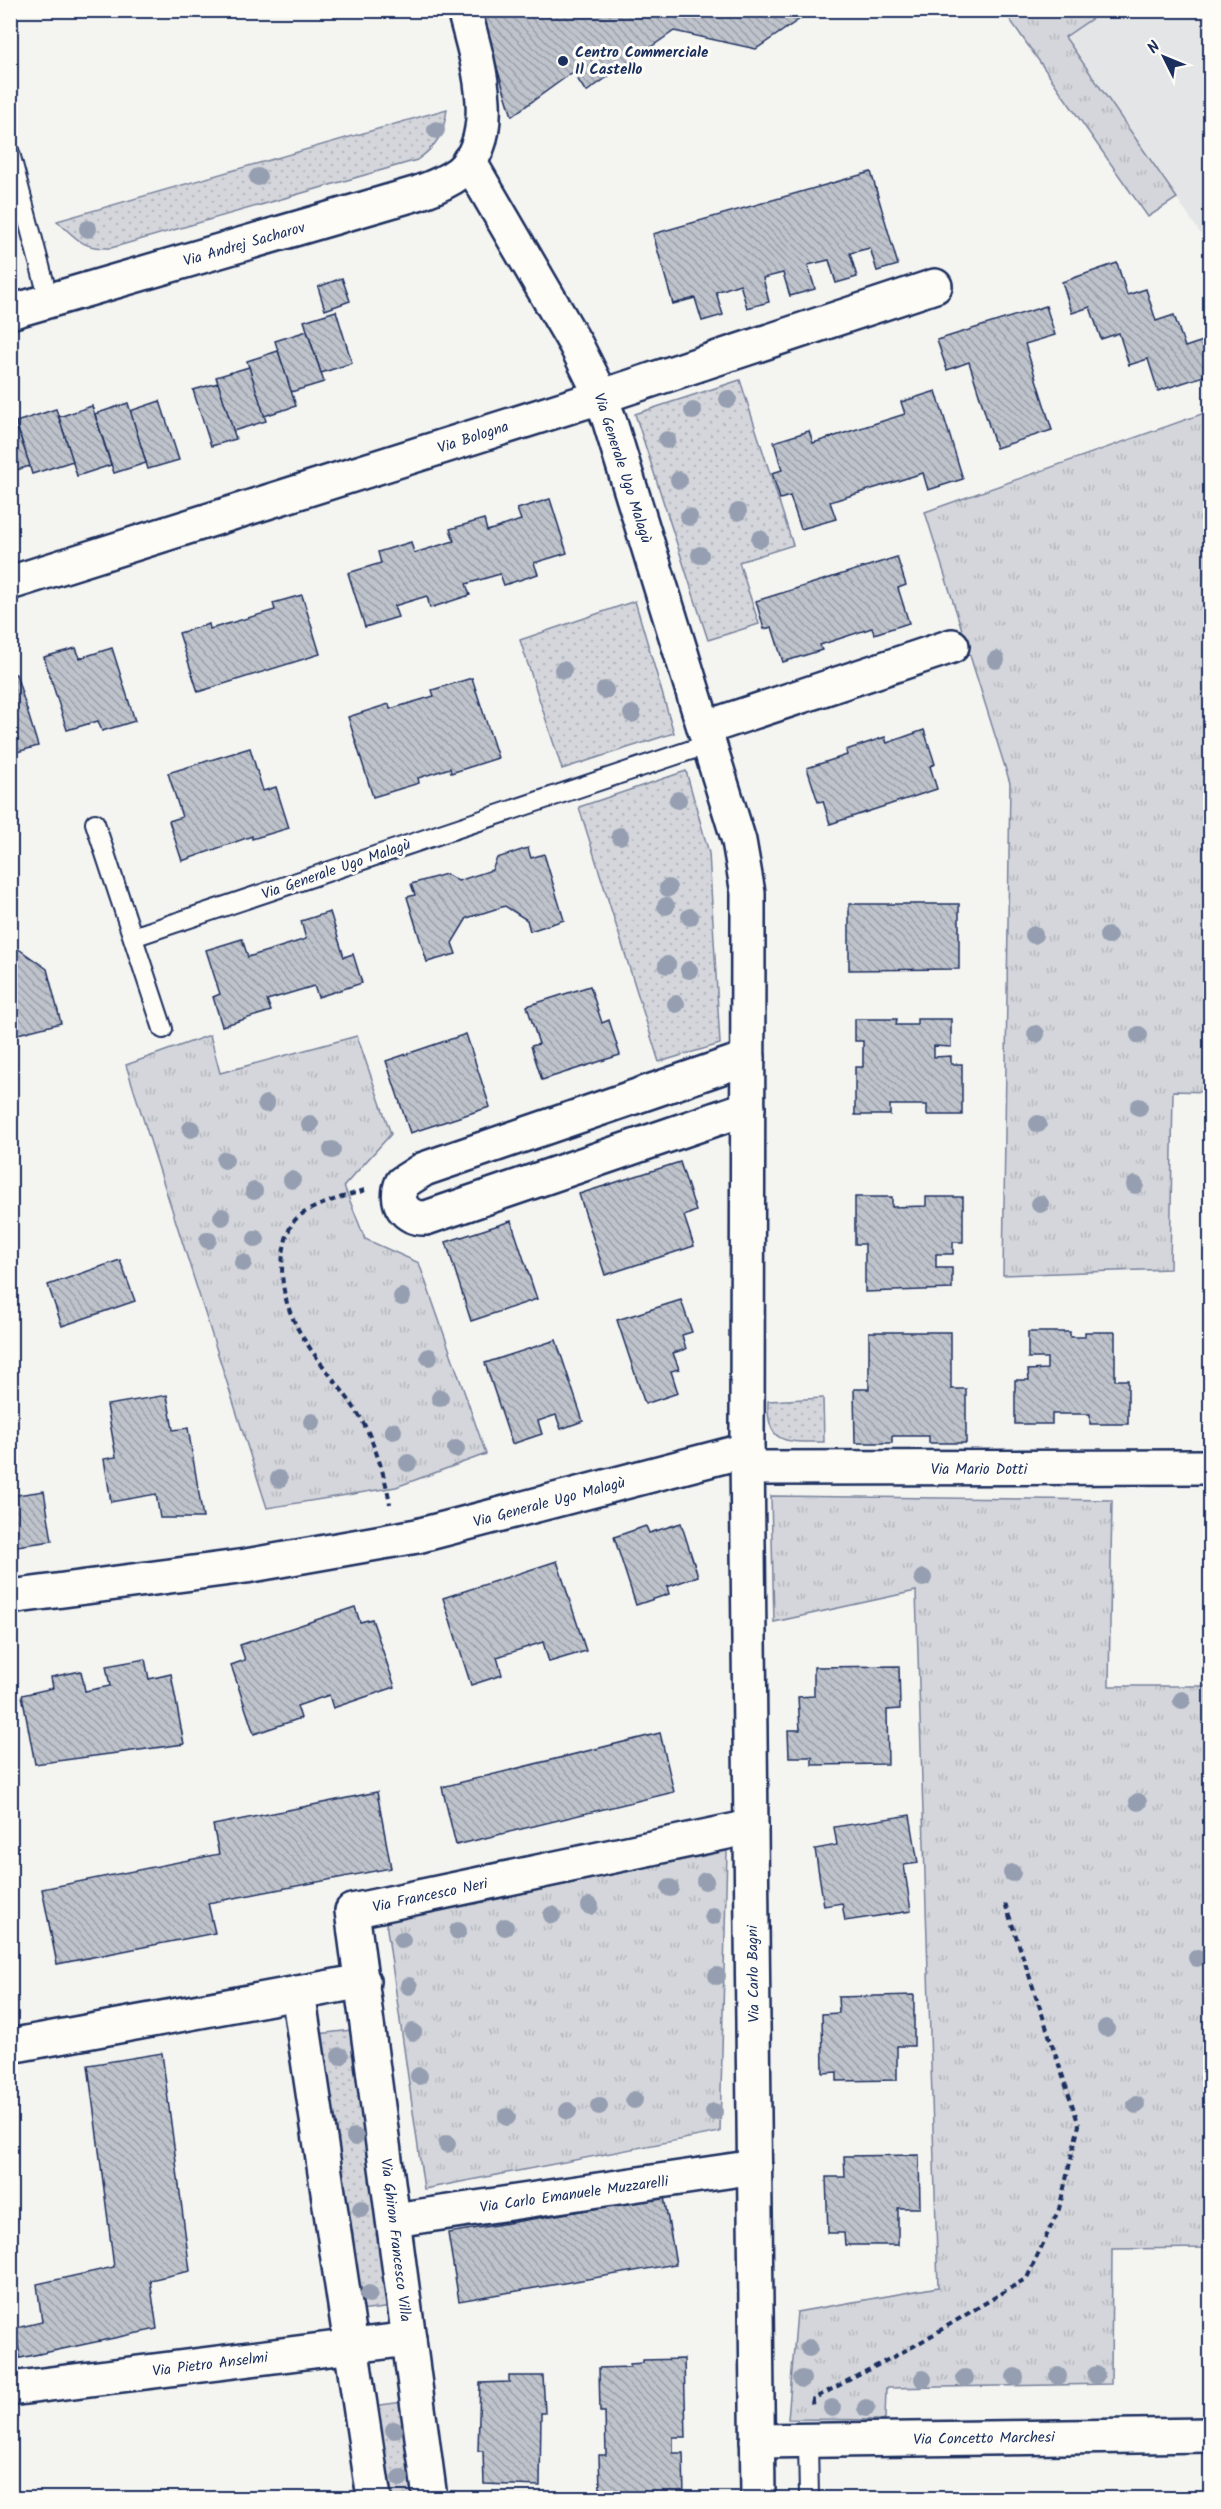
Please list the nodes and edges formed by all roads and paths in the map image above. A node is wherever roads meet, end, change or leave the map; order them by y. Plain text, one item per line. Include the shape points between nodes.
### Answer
1 (464, 10) edge
2 (10, 153) edge
3 (469, 161) junction
4 (935, 286) dead end
5 (49, 300) junction
6 (10, 312) edge
7 (600, 397) junction
8 (10, 583) edge
9 (952, 646) dead end
10 (707, 736) junction
11 (95, 823) dead end
12 (133, 937) junction
13 (164, 1029) dead end
14 (748, 1058) junction
15 (748, 1108) junction
16 (371, 1188) dead end
17 (747, 1459) junction
18 (1210, 1467) edge
19 (394, 1540) junction
20 (10, 1597) edge
21 (751, 1827) junction
22 (1004, 1900) dead end
23 (363, 1981) junction
24 (298, 1993) junction
25 (10, 2046) edge
26 (755, 2167) junction
27 (394, 2220) junction
28 (409, 2339) junction
29 (351, 2346) junction
30 (10, 2389) edge
31 (1210, 2434) edge
32 (808, 2440) junction
33 (758, 2441) junction
34 (374, 2499) edge
35 (429, 2499) edge
36 (758, 2499) edge
37 (809, 2499) edge

1 - 3 street via 482,95 481,132
2 - 5 lane
3 - 5 street, Via Andrej Sacharov via 449,180 418,193
3 - 7 street, Via Generale Ugo Malagù via 576,345
4 - 7 street, Via Bologna
5 - 6 street, Via Andrej Sacharov
7 - 8 street, Via Bologna
7 - 10 street, Via Generale Ugo Malagù
9 - 10 street, Via Generale Ugo Malagù
10 - 12 lane, Via Generale Ugo Malagù
10 - 14 street, Via Generale Ugo Malagù via 747,881
11 - 12 lane
12 - 13 lane
14 - 15 street, Via Generale Ugo Malagù
14 - 15 street via 424,1169 402,1183 399,1201 411,1217 426,1218
15 - 17 street, Via Generale Ugo Malagù
16 - 19 path via 295,1219 286,1237 282,1265 287,1301 301,1339 366,1427 388,1494
17 - 18 street, Via Mario Dotti
17 - 19 street, Via Generale Ugo Malagù
17 - 21 street, Via Carlo Bagni
19 - 20 street, Via Generale Ugo Malagù via 246,1566
21 - 23 street, Via Francesco Neri via 352,1911
21 - 26 street, Via Carlo Bagni
22 - 32 path via 1079,2125 1059,2209 1027,2278 914,2346 813,2399
23 - 24 street
23 - 27 street, Via Ghiron Francesco Villa
24 - 25 street
24 - 29 street
26 - 27 street, Via Carlo Emanuele Muzzarelli
26 - 33 street, Via Carlo Bagni
27 - 28 street, Via Ghiron Francesco Villa
28 - 29 street, Via Pietro Anselmi
28 - 35 street, Via Ghiron Francesco Villa
29 - 30 street, Via Pietro Anselmi
29 - 34 street
31 - 32 street, Via Concetto Marchesi
32 - 33 street, Via Concetto Marchesi
32 - 37 lane
33 - 36 street, Via Carlo Bagni

